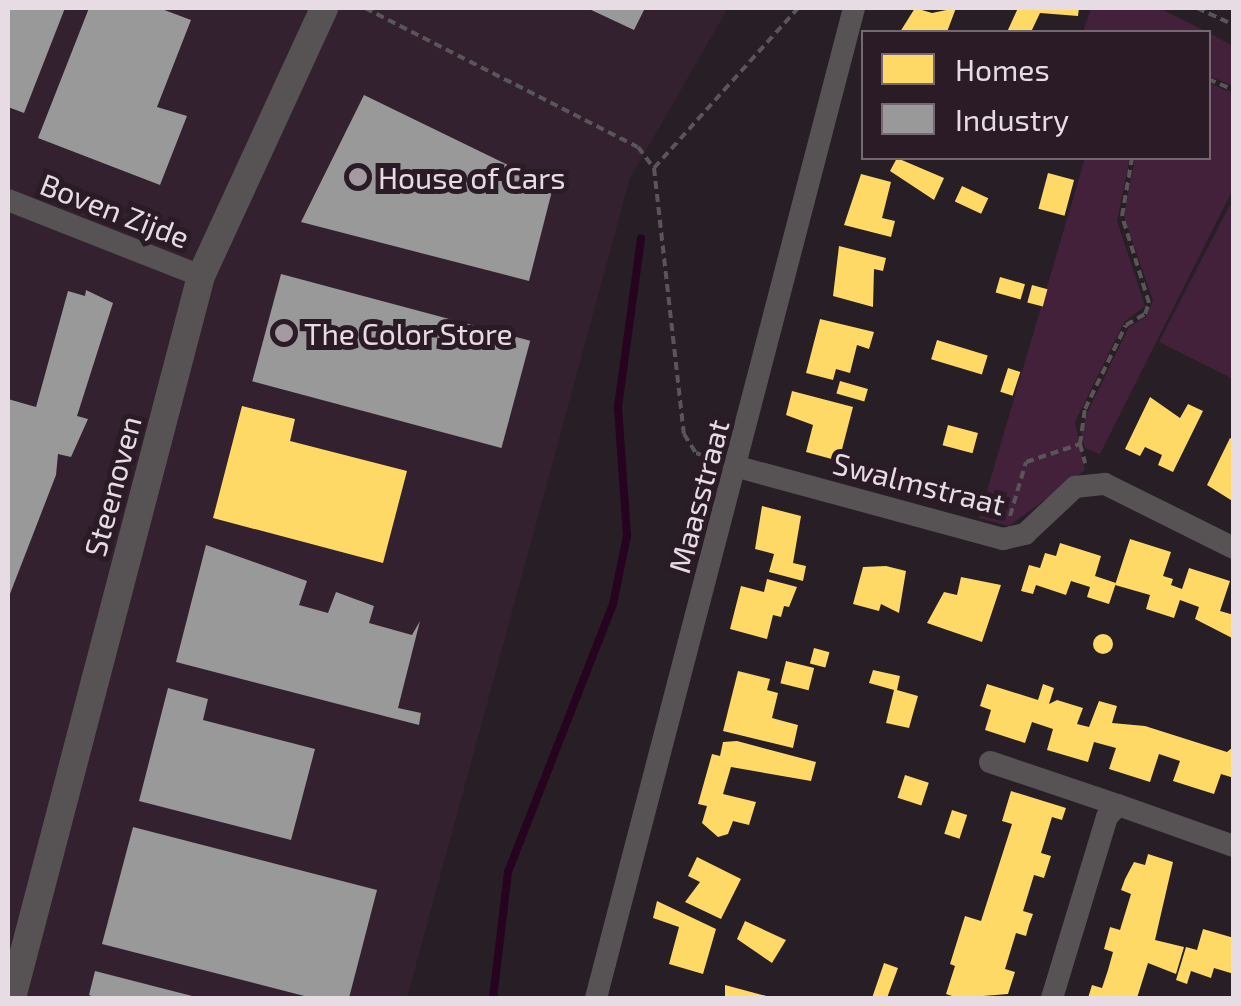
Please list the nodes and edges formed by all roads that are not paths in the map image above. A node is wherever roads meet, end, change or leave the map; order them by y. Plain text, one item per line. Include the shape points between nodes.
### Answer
1 (324, 8) edge
2 (854, 8) edge
3 (8, 200) edge
4 (200, 276) junction
5 (738, 467) junction
6 (1234, 548) edge
7 (990, 762) dead end
8 (1118, 805) junction
9 (1234, 846) edge
10 (12, 998) edge
11 (596, 998) edge
12 (1052, 998) edge

1 - 4 street, Steenoven
2 - 5 street, Maasstraat
3 - 4 street, Boven Zijde
4 - 10 street, Steenoven
5 - 6 street, Swalmstraat via 1002,539 1024,534 1075,487 1091,482
5 - 11 street, Maasstraat
7 - 8 street
8 - 9 street
8 - 12 street via 1107,817

